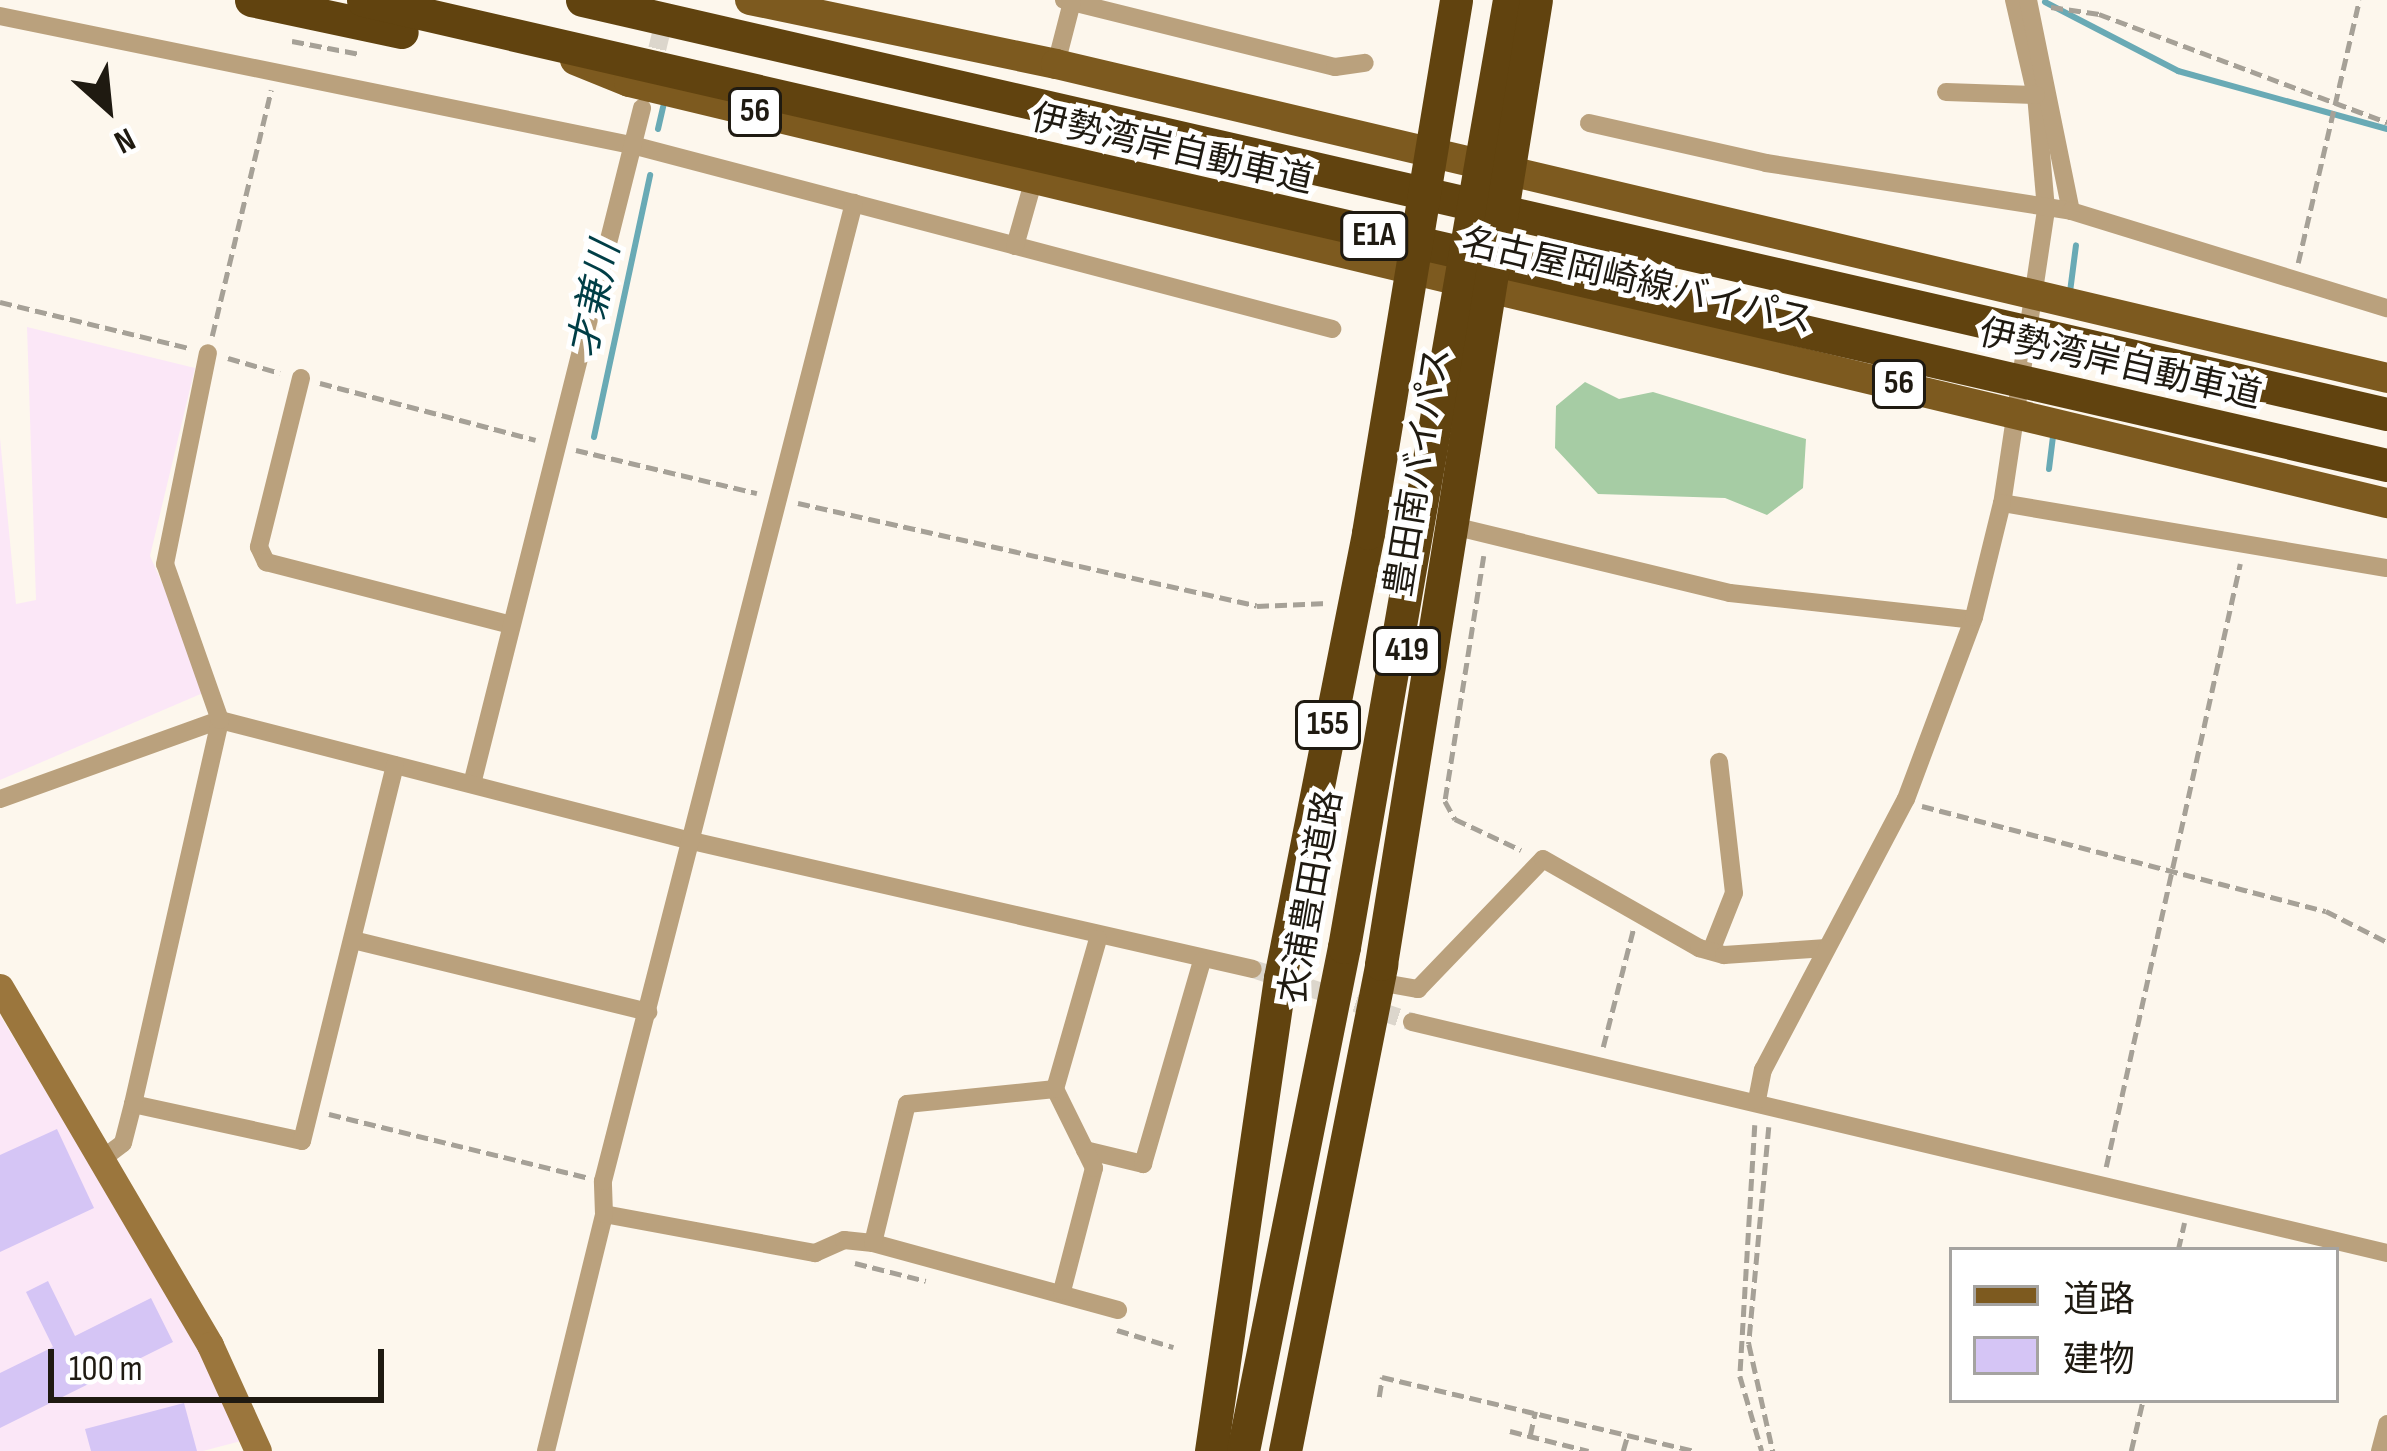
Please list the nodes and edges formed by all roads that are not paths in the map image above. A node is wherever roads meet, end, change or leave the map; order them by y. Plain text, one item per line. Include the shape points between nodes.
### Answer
1 (251, 0) edge
2 (363, 0) edge
3 (582, 0) edge
4 (750, 0) edge
5 (1456, 0) edge
6 (1509, 0) edge
7 (1522, 0) edge
8 (1536, 0) edge
9 (1068, 1) edge
10 (2023, 1) edge
11 (302, 10) edge
12 (0, 16) edge
13 (1365, 63) dead end
14 (1056, 64) junction
15 (1946, 92) dead end
16 (636, 95) junction
17 (2036, 95) junction
18 (1589, 124) dead end
19 (636, 146) junction
20 (1430, 153) junction
21 (1508, 171) junction
22 (1034, 179) junction
23 (854, 203) junction
24 (2046, 210) junction
25 (2071, 211) junction
26 (1016, 246) junction
27 (1411, 268) junction
28 (1489, 287) junction
29 (2387, 308) edge
30 (1332, 329) dead end
31 (208, 353) road end
32 (301, 378) dead end
33 (2387, 378) edge
34 (2387, 414) edge
35 (2387, 465) edge
36 (2002, 502) junction
37 (2387, 503) edge
38 (1450, 525) junction
39 (2387, 568) edge
40 (1973, 620) junction
41 (511, 625) junction
42 (220, 720) junction
43 (1719, 762) dead end
44 (394, 765) junction
45 (472, 784) junction
46 (0, 799) edge
47 (692, 842) junction
48 (1098, 939) junction
49 (353, 940) junction
50 (1827, 948) junction
51 (1711, 951) junction
52 (1202, 961) junction
53 (1253, 969) tunnel mouth
54 (1378, 982) junction
55 (0, 987) edge
56 (648, 1012) junction
57 (1412, 1022) tunnel mouth
58 (1055, 1089) junction
59 (1764, 1102) junction
60 (134, 1104) junction
61 (1085, 1150) junction
62 (102, 1159) junction
63 (604, 1214) junction
64 (873, 1244) junction
65 (2387, 1253) edge
66 (1062, 1291) junction
67 (1281, 1300) junction
68 (1118, 1310) dead end
69 (2387, 1424) edge
70 (258, 1451) edge
71 (546, 1451) edge
72 (1211, 1451) edge
73 (1243, 1451) edge
74 (1262, 1451) edge
75 (1286, 1451) edge
76 (2380, 1451) edge

1 - 11 highway
2 - 35 highway, 伊勢湾岸自動車道 / E1A
3 - 34 highway, 伊勢湾岸自動車道 / E1A
4 - 14 main road
5 - 20 highway, 155
6 - 67 highway, 衣浦豊田道路 / 419
7 - 67 highway, 衣浦豊田道路 / 419
8 - 21 highway, 豊田南バイパス / 155
9 - 13 street via 1334,67
9 - 14 street
10 - 17 street
10 - 25 street
11 - 16 highway
12 - 19 street
14 - 20 main road
15 - 17 street
16 - 19 street
16 - 22 main road, 名古屋岡崎線バイパス / 56
17 - 24 street
18 - 24 street via 1766,164
19 - 23 street
19 - 41 street
20 - 21 main road
20 - 27 highway, 155
21 - 28 highway, 豊田南バイパス / 155
21 - 33 main road
22 - 26 street
22 - 27 main road, 名古屋岡崎線バイパス / 56
23 - 26 street
23 - 47 street
24 - 25 street
24 - 36 street
25 - 29 street
26 - 30 street
27 - 28 main road, 名古屋岡崎線バイパス / 56
27 - 72 highway, 155 via 1280,978
28 - 37 main road, 名古屋岡崎線バイパス / 56
28 - 38 highway, 豊田南バイパス / 155
31 - 42 street via 165,564
32 - 41 street via 259,547 266,562
36 - 39 street
36 - 40 street
38 - 40 street via 1730,593
38 - 54 highway, 豊田南バイパス / 155
40 - 50 street via 1913,802
41 - 45 street
42 - 44 street
42 - 46 street
42 - 60 street
43 - 51 street via 1734,893
44 - 45 street
44 - 49 street
45 - 47 street
47 - 48 street
47 - 56 street
48 - 52 street
48 - 58 street
49 - 56 street
49 - 60 street via 302,1141
50 - 51 street
50 - 59 street via 1763,1070
51 - 54 street via 1543,859 1418,989
52 - 53 street
52 - 61 street via 1143,1164
54 - 75 highway, 豊田南バイパス / 155
55 - 62 street
56 - 63 street via 603,1181
57 - 59 street
58 - 61 street
58 - 64 street via 907,1104
59 - 65 street
60 - 62 street via 123,1143
61 - 66 street via 1094,1168
62 - 70 street via 210,1346
63 - 64 street via 815,1253 844,1240
63 - 71 street
64 - 66 street
66 - 68 street
67 - 73 highway, 衣浦豊田道路 / 419
67 - 74 highway, 衣浦豊田道路 / 419
69 - 76 street

